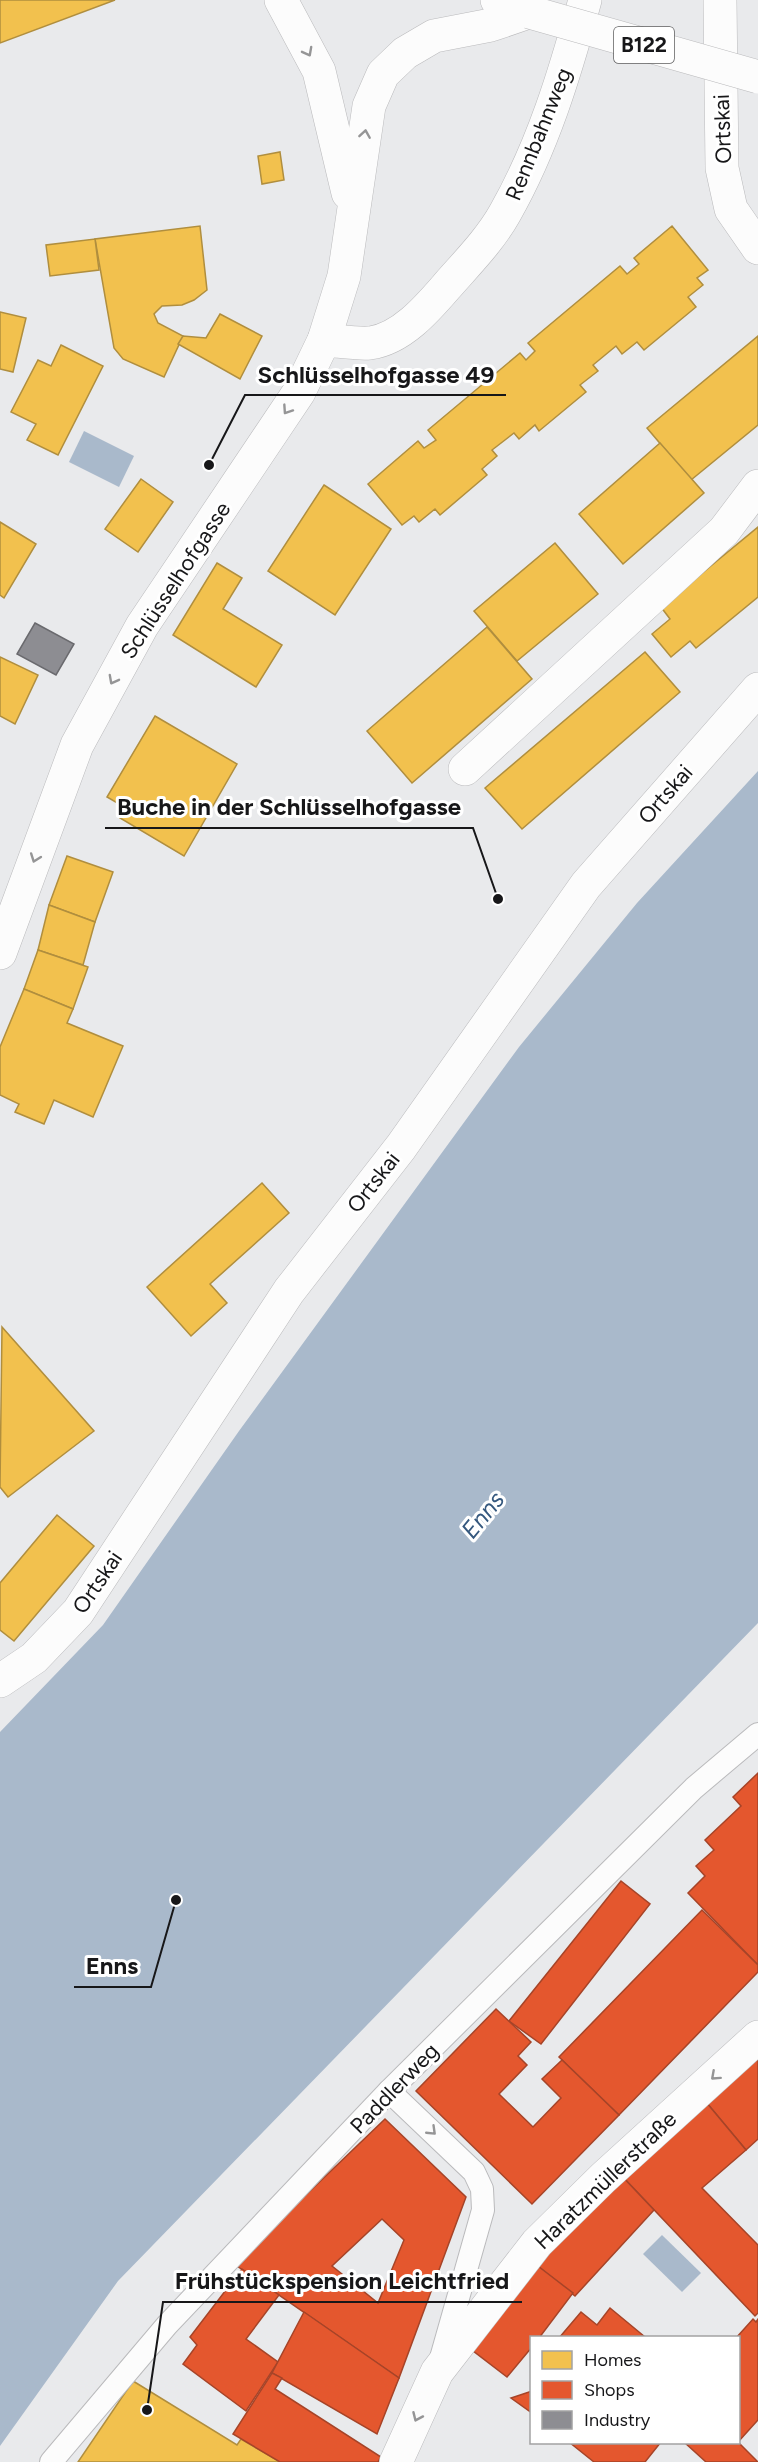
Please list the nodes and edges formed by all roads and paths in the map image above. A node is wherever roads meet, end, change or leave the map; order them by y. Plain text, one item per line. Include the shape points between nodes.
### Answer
1 (281, 0) edge
2 (585, 0) edge
3 (720, 0) edge
4 (495, 8) edge
5 (758, 77) edge
6 (352, 212) junction
7 (758, 248) edge
8 (324, 340) junction
9 (758, 486) edge
10 (758, 689) edge
11 (465, 769) dead end
12 (0, 953) edge
13 (0, 1681) edge
14 (758, 1734) edge
15 (758, 2037) edge
16 (389, 2091) junction
17 (437, 2372) junction
18 (51, 2462) edge
19 (396, 2462) edge

1 -> 6 street, Schlüsselhofgasse via 319,71
2 - 8 street, Rennbahnweg via 561,88 505,215 422,315 398,332 371,343
3 - 7 street, Ortskai via 722,168 731,209
4 - 5 street, B122, bridge via 530,12
6 -> 4 street, Schlüsselhofgasse via 369,106 383,74 405,53
6 - 8 street, Schlüsselhofgasse via 344,276
8 -> 12 street, Schlüsselhofgasse via 299,392 142,626 77,745
9 - 11 street via 716,540
10 - 13 street, Ortskai via 586,885 401,1147 289,1291 78,1612 34,1658
14 - 16 lane, Paddlerweg via 694,1788
15 -> 17 street, Haratzmüllerstraße via 537,2243
16 -> 17 lane via 474,2172 482,2188 483,2210
16 - 18 lane, Paddlerweg via 167,2325
17 -> 19 street, Haratzmüllerstraße

